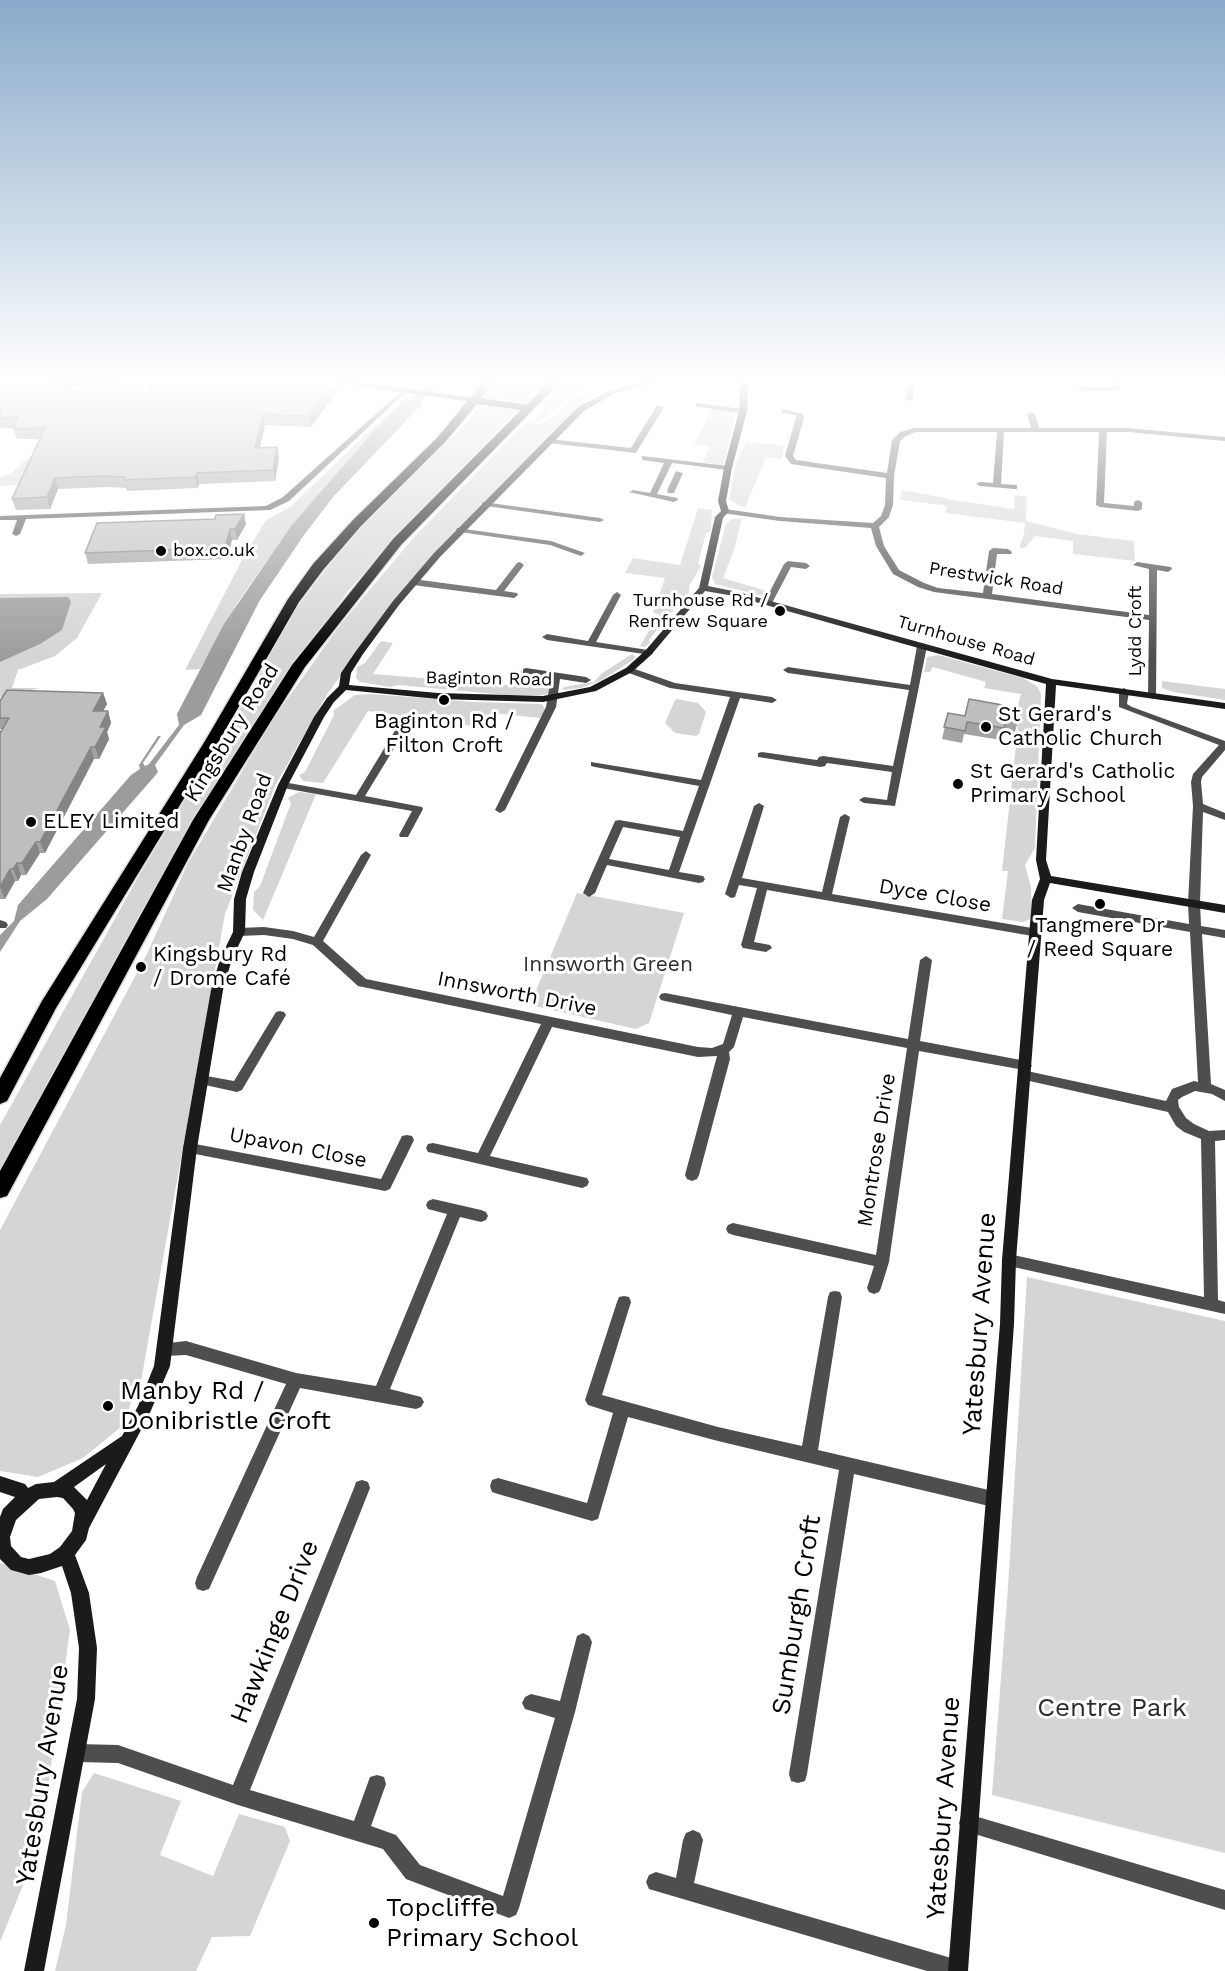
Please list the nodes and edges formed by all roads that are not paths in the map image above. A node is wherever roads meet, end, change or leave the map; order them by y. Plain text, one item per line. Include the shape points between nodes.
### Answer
1 (315, 474) edge
2 (407, 474) edge
3 (464, 474) edge
4 (516, 474) edge
5 (663, 474) edge
6 (727, 474) edge
7 (876, 474) edge
8 (998, 474) edge
9 (1101, 474) edge
10 (890, 476) joint
11 (660, 479) junction
12 (981, 484) dead end
13 (997, 485) junction
14 (1014, 487) dead end
15 (671, 491) dead end
16 (633, 492) dead end
17 (652, 496) junction
18 (675, 500) dead end
19 (1138, 502) dead end
20 (486, 504) junction
21 (724, 511) junction
22 (0, 518) edge
23 (22, 518) junction
24 (600, 520) dead end
25 (875, 526) junction
26 (460, 530) junction
27 (16, 534) dead end
28 (581, 552) dead end
29 (1008, 552) dead end
30 (520, 565) dead end
31 (1137, 565) dead end
32 (806, 566) dead end
33 (1153, 567) junction
34 (1168, 569) dead end
35 (413, 582) junction
36 (703, 588) junction
37 (498, 593) junction
38 (514, 595) dead end
39 (617, 595) dead end
40 (987, 596) junction
41 (768, 603) junction
42 (1152, 618) junction
43 (547, 637) dead end
44 (591, 643) junction
45 (922, 646) junction
46 (648, 653) junction
47 (629, 670) junction
48 (788, 670) dead end
49 (526, 671) dead end
50 (556, 677) junction
51 (586, 680) dead end
52 (1051, 682) junction
53 (344, 687) junction
54 (912, 688) junction
55 (1124, 691) junction
56 (735, 695) junction
57 (1153, 695) junction
58 (553, 698) junction
59 (772, 700) dead end
60 (1225, 706) edge
61 (407, 719) dead end
62 (1225, 744) edge
63 (762, 755) dead end
64 (595, 764) dead end
65 (897, 770) junction
66 (705, 784) junction
67 (283, 785) junction
68 (359, 798) junction
69 (864, 800) dead end
70 (759, 806) dead end
71 (1198, 806) junction
72 (500, 810) dead end
73 (845, 817) dead end
74 (1225, 817) edge
75 (404, 834) dead end
76 (686, 835) junction
77 (366, 855) dead end
78 (603, 861) junction
79 (673, 874) junction
80 (699, 879) dead end
81 (1046, 879) junction
82 (736, 881) junction
83 (763, 885) junction
84 (589, 893) dead end
85 (731, 894) dead end
86 (825, 897) junction
87 (1194, 903) junction
88 (1078, 908) dead end
89 (1225, 909) edge
90 (1196, 929) junction
91 (239, 932) junction
92 (1038, 933) junction
93 (1225, 934) edge
94 (317, 942) junction
95 (766, 948) dead end
96 (926, 960) dead end
97 (665, 997) dead end
98 (739, 1012) junction
99 (280, 1015) dead end
100 (549, 1020) junction
101 (914, 1044) junction
102 (723, 1051) junction
103 (1025, 1071) junction
104 (201, 1080) junction
105 (1205, 1087) junction
106 (0, 1096) edge
107 (1225, 1096) edge
108 (1172, 1108) junction
109 (1225, 1134) edge
110 (1208, 1136) junction
111 (407, 1140) dead end
112 (190, 1148) junction
113 (433, 1148) dead end
114 (482, 1159) junction
115 (692, 1175) dead end
116 (582, 1182) dead end
117 (0, 1190) edge
118 (433, 1205) dead end
119 (455, 1211) junction
120 (481, 1216) dead end
121 (733, 1229) dead end
122 (1009, 1260) junction
123 (882, 1262) junction
124 (874, 1288) dead end
125 (835, 1297) dead end
126 (624, 1302) dead end
127 (1218, 1306) edge
128 (165, 1349) junction
129 (296, 1380) junction
130 (380, 1394) junction
131 (416, 1402) dead end
132 (622, 1409) junction
133 (128, 1440) junction
134 (809, 1455) junction
135 (848, 1464) junction
136 (0, 1484) edge
137 (498, 1486) dead end
138 (362, 1488) dead end
139 (57, 1489) junction
140 (27, 1498) junction
141 (993, 1499) junction
142 (83, 1523) junction
143 (2, 1525) edge
144 (66, 1552) junction
145 (203, 1583) dead end
146 (583, 1642) dead end
147 (531, 1703) dead end
148 (566, 1712) junction
149 (77, 1753) junction
150 (798, 1774) dead end
151 (378, 1784) dead end
152 (238, 1796) junction
153 (968, 1823) junction
154 (360, 1832) junction
155 (693, 1840) dead end
156 (657, 1882) dead end
157 (683, 1890) junction
158 (1225, 1900) edge
159 (34, 1971) edge
160 (958, 1971) edge

1 - 23 street via 286,500 267,508
2 - 106 highway, Kingsbury Road via 357,523 293,602 48,1006
3 - 117 highway, Kingsbury Road via 398,542 299,665 201,820
4 - 20 street, Manby Road
5 - 11 street
6 - 21 street, Baginton Road
7 - 10 street
8 - 13 street
9 - 19 street via 1100,505 1138,509
10 - 25 street via 889,505 885,517
11 - 15 street via 677,476
11 - 17 street
12 - 13 street
13 - 14 street
16 - 17 street
17 - 18 street
20 - 24 street
20 - 26 street, Manby Road
21 - 25 street
21 - 36 street, Baginton Road via 718,517
22 - 23 street
23 - 27 street
25 - 40 street, Prestwick Road via 890,564 908,580 937,590
26 - 28 street via 551,543
26 - 35 street, Manby Road
29 - 40 street via 993,551
30 - 37 street
31 - 33 street, Lydd Croft
32 - 41 street via 788,564
33 - 34 street, Lydd Croft
33 - 42 street, Lydd Croft
35 - 37 street
35 - 53 street, Manby Road via 346,673
36 - 41 street, Turnhouse Road
36 - 46 street, Baginton Road
37 - 38 street
39 - 44 street
40 - 42 street, Prestwick Road
41 - 45 street, Turnhouse Road
42 - 57 street, Lydd Croft
43 - 44 street
44 - 46 street
45 - 52 street, Turnhouse Road
45 - 54 street
46 - 47 street, Baginton Road
47 - 56 street via 662,684
47 - 58 street, Baginton Road via 593,689
48 - 54 street
49 - 50 street
50 - 51 street
50 - 58 street
52 - 55 street, Turnhouse Road
52 - 81 street, Yatesbury Avenue via 1041,860
53 - 58 street, Baginton Road via 476,698
53 - 67 street, Manby Road via 319,717
54 - 65 street
55 - 57 street, Turnhouse Road
55 - 62 street via 1122,705 1129,710
56 - 59 street
56 - 66 street
57 - 60 street, Turnhouse Road
58 - 72 street
61 - 68 street
62 - 71 street via 1197,776
63 - 65 street
64 - 66 street
65 - 69 street via 891,804
66 - 76 street
67 - 68 street
67 - 91 street, Manby Road via 248,872 240,899
68 - 75 street via 418,809
70 - 82 street
71 - 74 street
71 - 87 street
73 - 86 street
76 - 78 street via 619,823
76 - 79 street
77 - 94 street
78 - 79 street
78 - 84 street
79 - 80 street
81 - 87 street
81 - 92 street, Yatesbury Avenue via 1038,900
82 - 83 street, Dyce Close
82 - 85 street
83 - 86 street, Dyce Close
83 - 95 street via 747,945
86 - 92 street, Dyce Close
87 - 89 street
87 - 90 street
88 - 90 street
90 - 93 street
90 - 105 street
91 - 94 street, Innsworth Drive via 293,934
91 - 104 street, Manby Road via 217,990
92 - 103 street, Yatesbury Avenue
94 - 100 street, Innsworth Drive via 362,983
96 - 101 street
97 - 98 street
98 - 101 street
98 - 102 street via 728,1047
99 - 104 street via 237,1087
100 - 102 street, Innsworth Drive via 698,1052
100 - 114 street
101 - 103 street
101 - 123 street, Montrose Drive
102 - 115 street
103 - 108 street
103 - 122 street, Yatesbury Avenue
104 - 112 street, Manby Road
105 - 107 street
105 - 108 street via 1194,1086 1177,1093
108 - 110 street via 1189,1128
109 - 110 street
110 - 127 street
111 - 112 street, Upavon Close via 385,1185
112 - 128 street, Manby Road
113 - 114 street
114 - 116 street
118 - 119 street
119 - 120 street
119 - 130 street
121 - 123 street, Montrose Drive
122 - 127 street
122 - 141 street, Yatesbury Avenue
123 - 124 street, Montrose Drive
125 - 134 street
126 - 132 street via 593,1401
128 - 129 street via 186,1348
128 - 133 street, Manby Road via 162,1366
129 - 130 street
129 - 145 street
130 - 131 street
132 - 134 street
132 - 137 street via 592,1513
133 - 139 street, Manby Road
133 - 142 street, Manby Road
134 - 135 street
135 - 141 street
135 - 150 street, Sumburgh Croft
136 - 140 street via 19,1490
138 - 152 street, Hawkinge Drive
139 - 140 street via 36,1492
139 - 142 street via 75,1496
140 - 143 street
141 - 153 street, Yatesbury Avenue
142 - 144 street
143 - 144 street via 3,1548 17,1564 41,1565
144 - 149 street, Yatesbury Avenue via 80,1593 88,1648 86,1699
146 - 148 street
147 - 148 street
148 - 154 street via 509,1908 413,1872 389,1842
149 - 152 street via 118,1754
149 - 159 street, Yatesbury Avenue
151 - 154 street
152 - 154 street
153 - 158 street
153 - 160 street, Yatesbury Avenue
155 - 157 street
156 - 157 street
157 - 160 street

